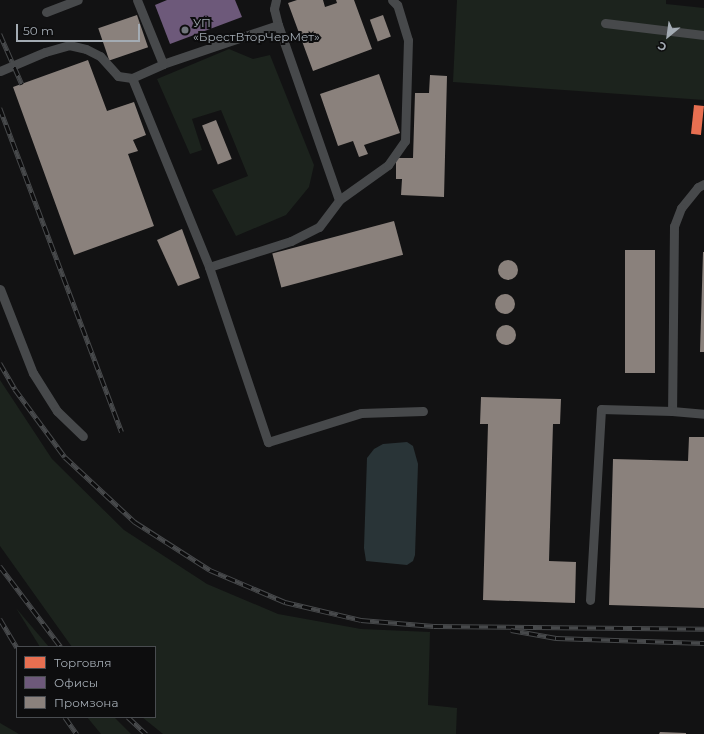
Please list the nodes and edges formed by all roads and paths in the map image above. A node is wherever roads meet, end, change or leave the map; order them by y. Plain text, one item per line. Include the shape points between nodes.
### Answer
1 (78, 0) edge
2 (137, 0) edge
3 (276, 0) edge
4 (392, 0) edge
5 (46, 12) dead end
6 (605, 23) dead end
7 (278, 25) junction
8 (704, 35) edge
9 (163, 64) junction
10 (0, 71) edge
11 (132, 78) junction
12 (704, 184) edge
13 (339, 200) junction
14 (210, 267) junction
15 (0, 289) edge
16 (423, 411) dead end
17 (672, 411) junction
18 (704, 414) edge
19 (83, 436) dead end
20 (590, 600) dead end

1 - 5 lane
2 - 9 lane
3 - 7 lane via 274,9
4 - 13 lane via 397,5 408,40 405,141 388,165
6 - 8 lane
7 - 9 lane
7 - 13 lane
9 - 11 lane
10 - 11 lane via 69,45 100,56 118,76
11 - 14 lane
12 - 17 lane via 698,187 681,208 674,226
13 - 14 lane via 319,227 291,241
14 - 16 lane via 268,442 361,413
15 - 19 lane via 33,373 57,411
17 - 18 lane
17 - 20 lane via 601,409

